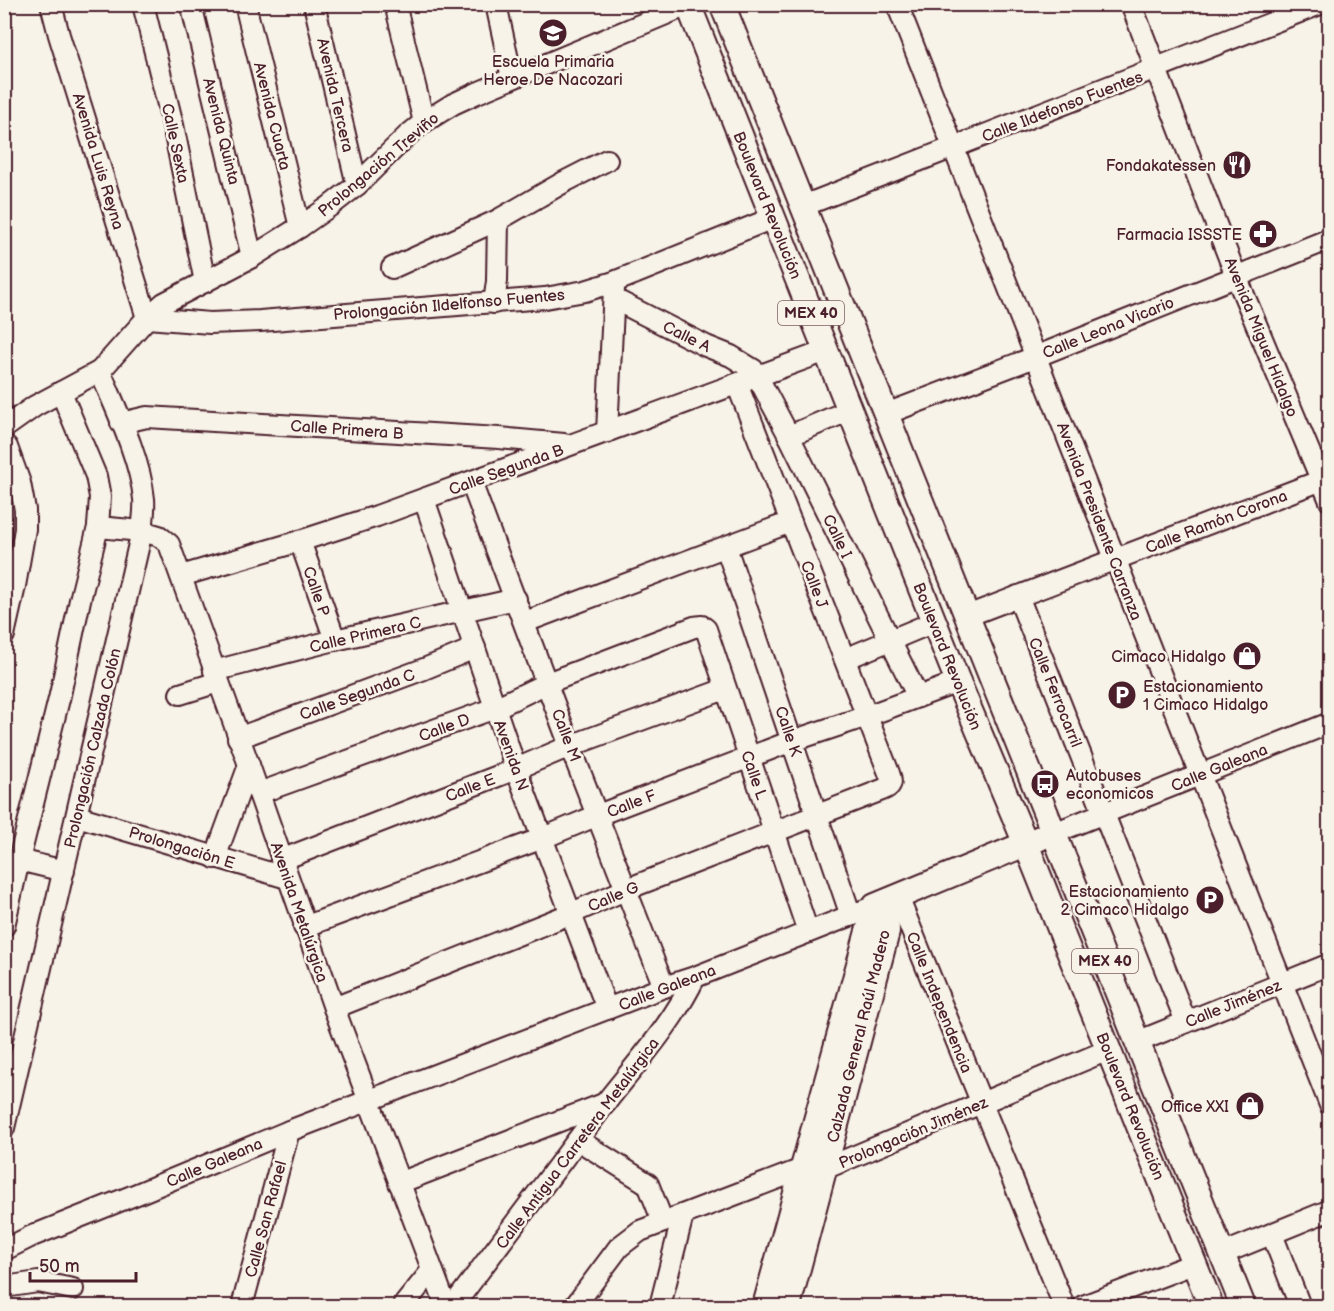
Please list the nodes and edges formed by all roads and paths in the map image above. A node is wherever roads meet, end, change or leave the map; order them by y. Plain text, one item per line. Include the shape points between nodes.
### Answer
1 (51, 4) edge
2 (143, 4) edge
3 (191, 4) edge
4 (245, 4) edge
5 (314, 4) edge
6 (394, 4) edge
7 (496, 4) edge
8 (722, 4) edge
9 (897, 4) edge
10 (1131, 4) edge
11 (1320, 4) edge
12 (689, 5) edge
13 (1157, 68) junction
14 (512, 78) junction
15 (424, 122) junction
16 (954, 148) junction
17 (607, 160) dead end
18 (357, 185) junction
19 (803, 206) junction
20 (773, 218) junction
21 (498, 220) junction
22 (300, 227) junction
23 (1329, 239) edge
24 (252, 256) junction
25 (392, 268) dead end
26 (1236, 276) junction
27 (206, 282) junction
28 (614, 291) junction
29 (494, 303) junction
30 (147, 318) junction
31 (826, 351) junction
32 (1035, 357) junction
33 (100, 371) junction
34 (757, 377) junction
35 (737, 384) junction
36 (61, 392) junction
37 (850, 410) junction
38 (886, 414) junction
39 (122, 423) junction
40 (4, 428) edge
41 (607, 432) junction
42 (789, 436) junction
43 (4, 444) edge
44 (573, 444) junction
45 (1325, 479) edge
46 (471, 482) junction
47 (424, 499) junction
48 (1329, 501) edge
49 (791, 522) junction
50 (98, 527) junction
51 (142, 531) junction
52 (300, 541) junction
53 (726, 547) junction
54 (1115, 559) junction
55 (181, 576) junction
56 (1018, 596) junction
57 (516, 599) junction
58 (462, 610) junction
59 (967, 616) junction
60 (525, 622) junction
61 (934, 622) junction
62 (694, 627) joint
63 (4, 635) edge
64 (335, 640) junction
65 (889, 641) junction
66 (475, 648) junction
67 (845, 659) junction
68 (216, 676) junction
69 (958, 682) junction
70 (547, 683) junction
71 (725, 689) junction
72 (180, 694) dead end
73 (918, 697) junction
74 (495, 708) junction
75 (867, 716) junction
76 (1329, 723) edge
77 (238, 738) junction
78 (792, 741) junction
79 (570, 746) junction
80 (750, 757) junction
81 (249, 765) junction
82 (516, 770) junction
83 (1200, 775) junction
84 (891, 784) joint
85 (258, 793) junction
86 (1103, 813) junction
87 (598, 815) junction
88 (77, 816) junction
89 (817, 816) junction
90 (775, 833) junction
91 (1054, 833) junction
92 (543, 838) junction
93 (1026, 844) junction
94 (215, 858) junction
95 (19, 860) junction
96 (284, 869) junction
97 (64, 871) junction
98 (627, 889) junction
99 (886, 902) junction
100 (570, 914) junction
101 (851, 916) junction
102 (4, 926) edge
103 (304, 927) junction
104 (808, 932) junction
105 (1329, 964) edge
106 (695, 977) junction
107 (1282, 984) junction
108 (664, 987) junction
109 (334, 1008) junction
110 (607, 1009) junction
111 (1186, 1022) junction
112 (1137, 1042) junction
113 (1108, 1050) junction
114 (10, 1083) edge
115 (369, 1100) junction
116 (606, 1103) junction
117 (981, 1103) junction
118 (1329, 1105) edge
119 (4, 1128) edge
120 (288, 1131) junction
121 (578, 1140) junction
122 (813, 1169) junction
123 (399, 1183) junction
124 (1329, 1210) edge
125 (683, 1215) junction
126 (663, 1222) junction
127 (1272, 1234) junction
128 (4, 1250) edge
129 (1222, 1254) junction
130 (1194, 1264) junction
131 (432, 1270) junction
132 (4, 1287) edge
133 (73, 1289) dead end
134 (242, 1306) edge
135 (403, 1306) edge
136 (446, 1306) edge
137 (453, 1306) edge
138 (575, 1306) edge
139 (660, 1306) edge
140 (765, 1306) edge
141 (788, 1306) edge
142 (1064, 1306) edge
143 (1083, 1306) edge
144 (1211, 1306) edge
145 (1243, 1306) edge
146 (1300, 1306) edge

1 - 30 street, Avenida Luis Reyna
2 - 27 street, Calle Sexta
3 - 24 street, Avenida Quinta
4 - 22 street, Avenida Cuarta
5 - 18 street, Avenida Tercera
6 - 15 street
7 - 14 street
8 - 19 main road, MEX 40
9 - 16 street, Avenida Presidente Carranza
10 - 13 street, Avenida Miguel Hidalgo
11 - 13 street, Calle Ildefonso Fuentes
12 - 14 street, Prolongación Treviño
12 - 20 main road, Boulevard Revolución / MEX 40
13 - 16 street, Calle Ildefonso Fuentes
13 - 26 street, Avenida Miguel Hidalgo
14 - 15 street, Prolongación Treviño via 461,100
15 - 18 street, Prolongación Treviño
16 - 19 street, Calle Ildefonso Fuentes
16 - 32 street, Avenida Presidente Carranza
17 - 21 street
18 - 22 street, Prolongación Treviño
19 - 38 main road, MEX 40
20 - 28 street, Prolongación Ildelfonso Fuentes
20 - 31 main road, Boulevard Revolución / MEX 40
21 - 25 street
21 - 29 street
22 - 24 street, Prolongación Treviño
23 - 26 street, Calle Leona Vicario
24 - 27 street, Prolongación Treviño
26 - 32 street, Calle Leona Vicario
26 - 45 street, Avenida Miguel Hidalgo
27 - 30 street, Prolongación Treviño via 164,303
28 - 29 street, Prolongación Ildelfonso Fuentes
28 - 34 street, Calle A via 706,346 731,356 754,370
28 - 41 street
29 - 30 street, Prolongación Ildelfonso Fuentes via 260,321
30 - 33 street, Prolongación Treviño
31 - 34 street, Calle Segunda B
31 - 37 main road, Boulevard Revolución / MEX 40
32 - 38 street, Calle Leona Vicario
32 - 54 street, Avenida Presidente Carranza
33 - 36 street, Prolongación Treviño
33 - 39 street, Prolongación Calzada Colón
34 - 35 street, Calle Segunda B
34 - 42 street, Calle I
35 - 41 street, Calle Segunda B
35 - 49 street, Calle J
36 - 40 street, Prolongación Treviño
36 - 50 street via 96,476
37 - 42 street
37 - 61 main road, Boulevard Revolución / MEX 40
38 - 59 main road, MEX 40
39 - 44 street, Calle Primera B via 147,417
39 - 51 street, Prolongación Calzada Colón via 141,479
41 - 44 street, Calle Segunda B
42 - 65 street, Calle I
43 - 63 street via 20,483 25,510 25,529
44 - 46 street, Calle Segunda B
45 - 48 street, Avenida Miguel Hidalgo
45 - 54 street, Calle Ramón Corona
46 - 47 street, Calle Segunda B
46 - 57 street, Calle M
47 - 52 street, Calle Segunda B
47 - 58 street, Avenida N
49 - 53 street
49 - 67 street, Calle J
50 - 51 street
50 - 95 street
51 - 55 street, Avenida Metalúrgica via 169,544
51 - 88 street, Prolongación Calzada Colón
52 - 55 street, Calle Segunda B
52 - 64 street, Calle P
53 - 60 street
53 - 78 street, Calle K
54 - 56 street, Calle Ramón Corona
54 - 83 street, Avenida Presidente Carranza
55 - 68 street, Avenida Metalúrgica
56 - 59 street, Calle Ramón Corona
56 - 86 street, Calle Ferrocarril
57 - 58 street, Calle Primera C
57 - 60 street, Calle M
58 - 64 street, Calle Primera C
58 - 66 street, Avenida N
59 - 91 main road, MEX 40
60 - 70 street, Calle M
61 - 65 street
61 - 69 main road, Boulevard Revolución / MEX 40
62 - 70 street, Calle D
62 - 71 street, Calle L via 706,629
64 - 68 street, Calle Primera C
65 - 67 street
65 - 73 street, Calle I
66 - 74 street, Avenida N
66 - 77 street, Calle Segunda C
67 - 75 street, Calle J
68 - 72 street, Calle Primera C
68 - 77 street, Avenida Metalúrgica
69 - 73 street, Calle F
69 - 93 main road, Boulevard Revolución / MEX 40
70 - 74 street, Calle D
70 - 79 street, Calle M
71 - 79 street, Calle E
71 - 80 street, Calle L
73 - 75 street, Calle F
74 - 82 street, Avenida N
74 - 85 street, Calle D
75 - 78 street, Calle F
75 - 84 street, Calle J
76 - 83 street, Calle Galeana
77 - 81 street, Avenida Metalúrgica
78 - 80 street, Calle F
78 - 89 street, Calle K
79 - 82 street, Calle E
79 - 87 street, Calle M
80 - 87 street, Calle F
80 - 90 street, Calle L
81 - 85 street, Avenida Metalúrgica
81 - 94 street
82 - 92 street, Avenida N
82 - 96 street, Calle E
83 - 86 street, Calle Galeana
83 - 107 street, Avenida Presidente Carranza
84 - 89 street, Calle G
85 - 96 street, Avenida Metalúrgica
86 - 91 street, Calle Galeana
86 - 111 street, Calle Ferrocarril
87 - 92 street, Calle F
87 - 98 street, Calle M
88 - 94 street, Prolongación E
88 - 97 street, Prolongación Calzada Colón
89 - 90 street, Calle G
89 - 101 street, Calle K
90 - 98 street, Calle G
90 - 104 street, Calle L
91 - 93 main road, Calle Galeana
91 - 112 main road, MEX 40
92 - 100 street, Avenida N
92 - 103 street, Calle F
93 - 99 main road, Calle Galeana
93 - 113 main road, Boulevard Revolución / MEX 40
94 - 96 street, Prolongación E
95 - 97 street
95 - 102 street
96 - 103 street, Avenida Metalúrgica
97 - 114 street, Prolongación Calzada Colón
98 - 100 street, Calle G
98 - 108 street, Calle M
99 - 101 street, Calle Galeana
99 - 117 street, Calle Independencia
99 - 122 main road, Calzada General Raúl Madero
100 - 109 street, Calle G
100 - 110 street, Avenida N
101 - 104 street, Calle Galeana
103 - 109 street, Avenida Metalúrgica
104 - 106 street, Calle Galeana
105 - 107 street, Calle Jiménez
106 - 108 street, Calle Galeana
106 - 116 street, Calle Antigua Carretera Metalúrgica via 682,1003
107 - 111 street, Calle Jiménez
107 - 118 street, Avenida Presidente Carranza
108 - 110 street, Calle Galeana
109 - 115 street, Avenida Metalúrgica
110 - 115 street, Calle Galeana
111 - 112 street, Calle Jiménez
112 - 129 main road, MEX 40
113 - 117 street, Prolongación Jiménez
113 - 130 main road, Boulevard Revolución / MEX 40
114 - 119 street, Prolongación Calzada Colón
115 - 120 street, Calle Galeana
115 - 123 street, Avenida Metalúrgica
116 - 121 street, Calle Antigua Carretera Metalúrgica
116 - 123 street
117 - 122 street, Prolongación Jiménez
117 - 142 street, Calle Independencia
120 - 128 street, Calle Galeana
120 - 134 street, Calle San Rafael
121 - 126 street via 648,1184
121 - 137 street, Calle Antigua Carretera Metalúrgica
122 - 125 street, Prolongación Jiménez
122 - 140 main road
122 - 141 main road
123 - 131 street, Avenida Metalúrgica
124 - 127 street
125 - 126 street, Prolongación Jiménez
125 - 139 street
126 - 138 street, Prolongación Jiménez via 640,1231 619,1247
127 - 129 street
127 - 146 street
129 - 145 main road, MEX 40
130 - 143 street
130 - 144 main road, Boulevard Revolución / MEX 40
131 - 135 street
131 - 136 street, Avenida Metalúrgica
132 - 133 street via 38,1282

